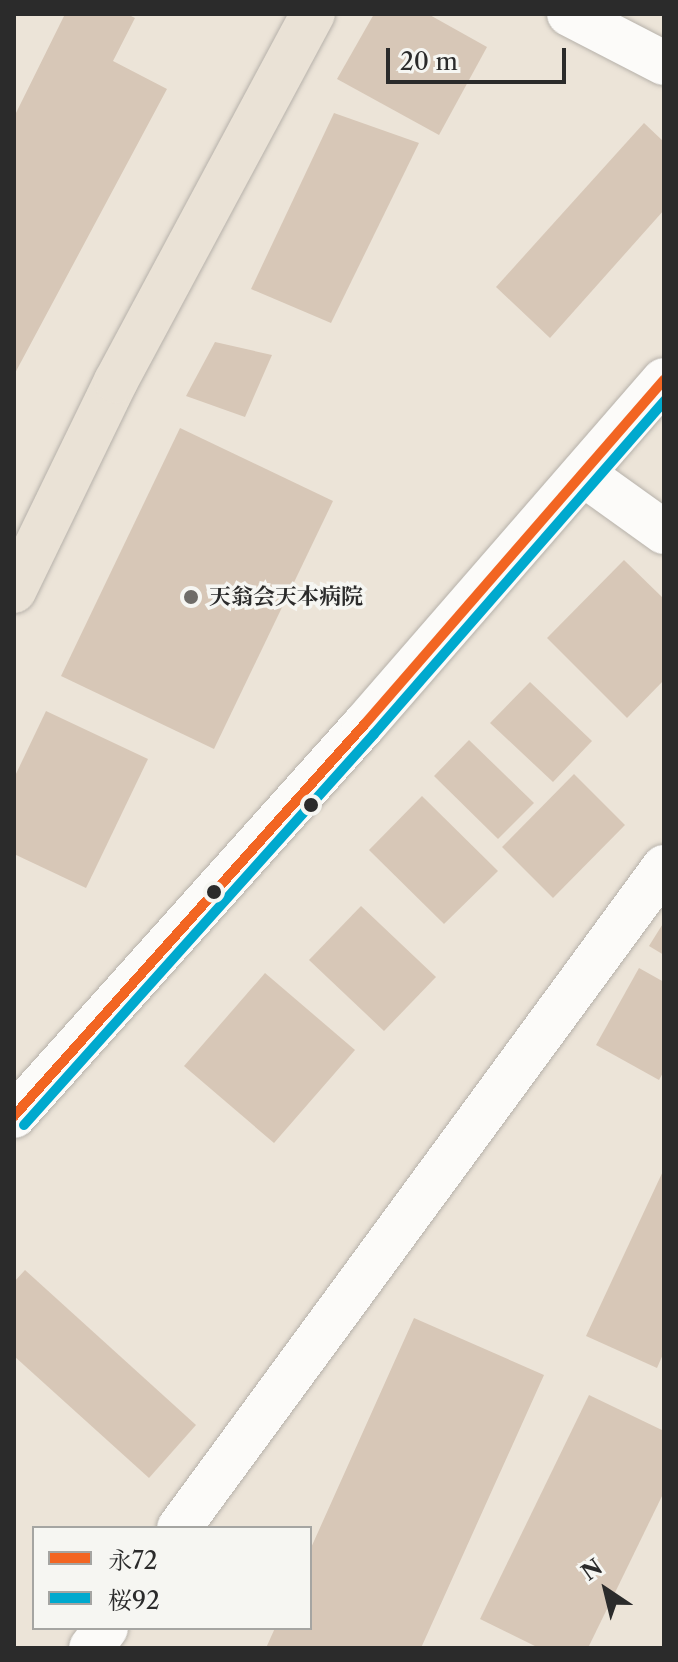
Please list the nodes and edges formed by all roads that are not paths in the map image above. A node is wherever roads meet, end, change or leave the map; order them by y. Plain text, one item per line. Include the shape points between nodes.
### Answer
1 (313, 14) edge
2 (569, 14) edge
3 (664, 63) edge
4 (664, 380) edge
5 (583, 474) junction
6 (664, 532) edge
7 (14, 591) edge
8 (664, 867) edge
9 (14, 1116) edge
10 (180, 1526) edge
11 (104, 1630) edge
12 (91, 1648) edge

1 - 7 main road via 116,381
2 - 3 street
4 - 5 street
5 - 6 street
5 - 9 street
8 - 10 street
11 - 12 street

